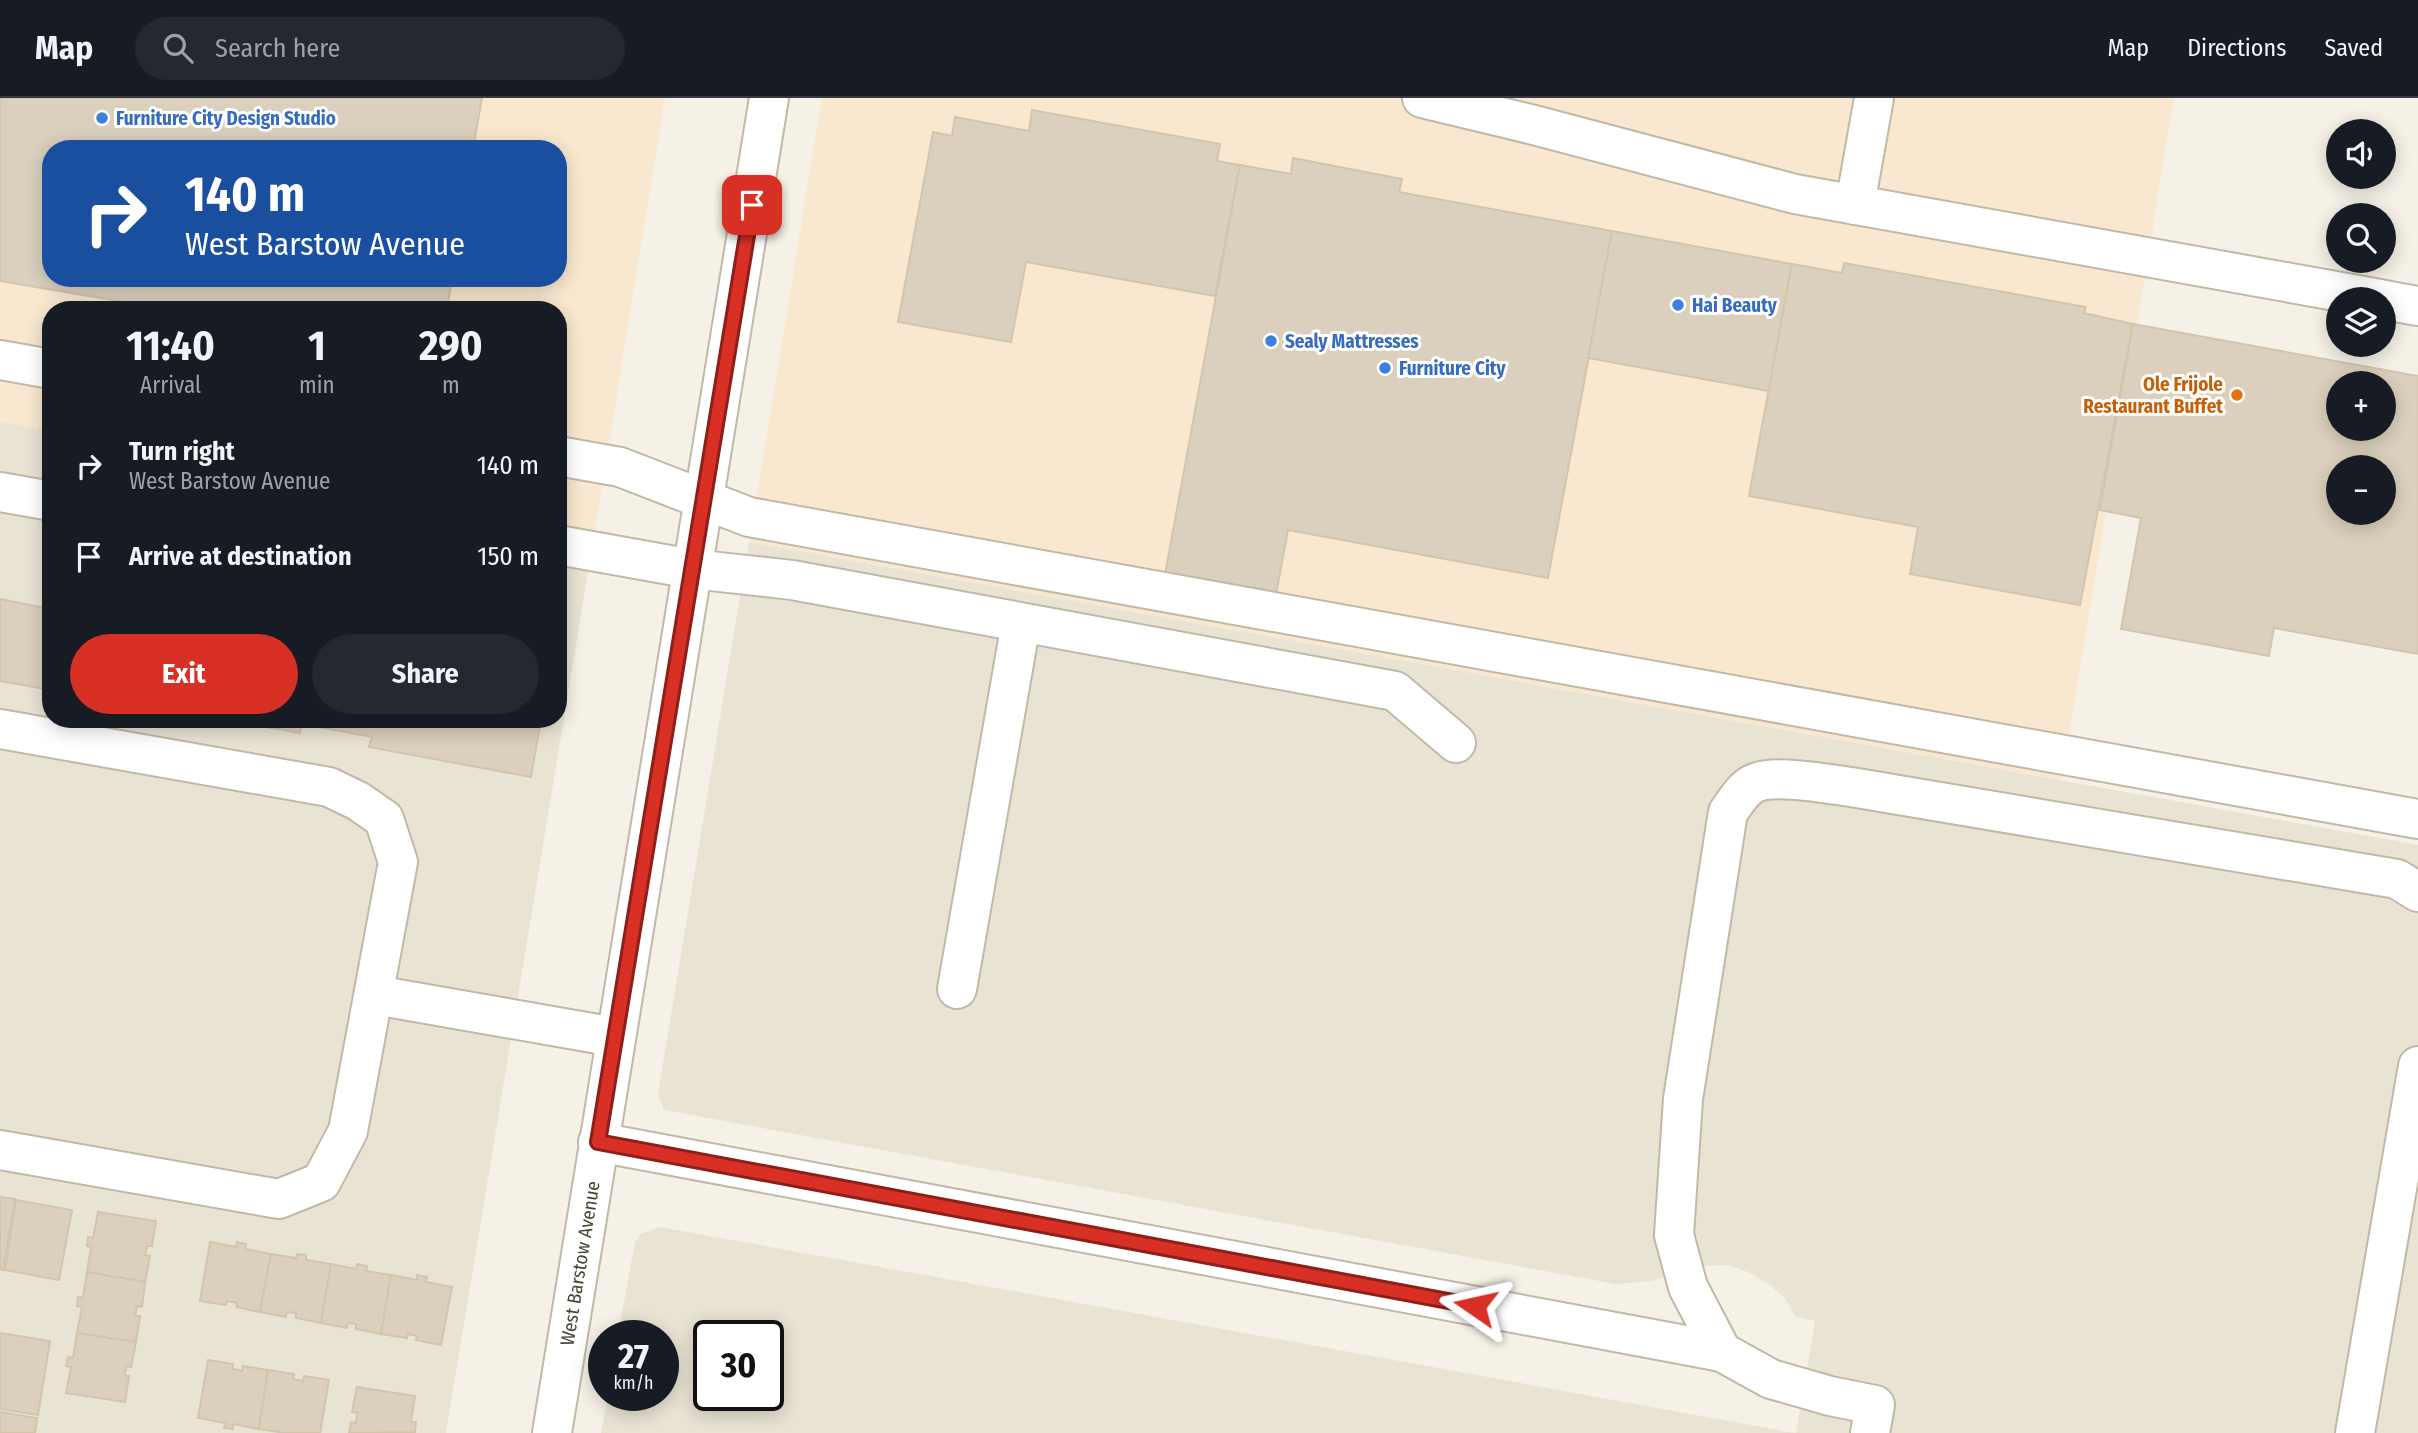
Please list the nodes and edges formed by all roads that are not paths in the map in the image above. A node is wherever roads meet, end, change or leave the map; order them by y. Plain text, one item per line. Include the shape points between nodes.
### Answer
1 (769, 98) edge
2 (1422, 98) edge
3 (1874, 98) edge
4 (1855, 205) junction
5 (2326, 290) edge
6 (2396, 302) edge
7 (2418, 306) edge
8 (0, 360) edge
9 (42, 367) edge
10 (567, 458) edge
11 (0, 492) edge
12 (704, 498) junction
13 (42, 499) edge
14 (567, 547) edge
15 (692, 569) junction
16 (1021, 623) junction
17 (0, 729) edge
18 (1456, 743) dead end
19 (2418, 819) edge
20 (2418, 892) edge
21 (957, 989) dead end
22 (375, 995) junction
23 (615, 1037) junction
24 (2418, 1066) edge
25 (598, 1142) junction
26 (0, 1150) edge
27 (1721, 1352) junction
28 (552, 1433) edge
29 (1870, 1433) edge
30 (2355, 1433) edge

1 - 12 street, West Barstow Avenue
2 - 4 street via 1795,194
3 - 4 street
4 - 5 street
6 - 7 street
8 - 9 street
10 - 12 street via 620,467
11 - 13 street
12 - 15 street, West Barstow Avenue
12 - 19 street via 749,517
14 - 15 street
15 - 16 street via 792,580
15 - 23 street, West Barstow Avenue
16 - 18 street via 1395,691
16 - 21 street
17 - 22 street via 329,787 384,819 398,862
20 - 27 street via 2397,879 1851,787 1756,782 1728,812 1683,1099 1674,1235 1688,1287
22 - 23 street
22 - 26 street via 348,1131 321,1182 279,1199
23 - 25 street, West Barstow Avenue
24 - 30 street
25 - 27 street
25 - 28 street, West Barstow Avenue
27 - 29 street via 1771,1379 1875,1405

